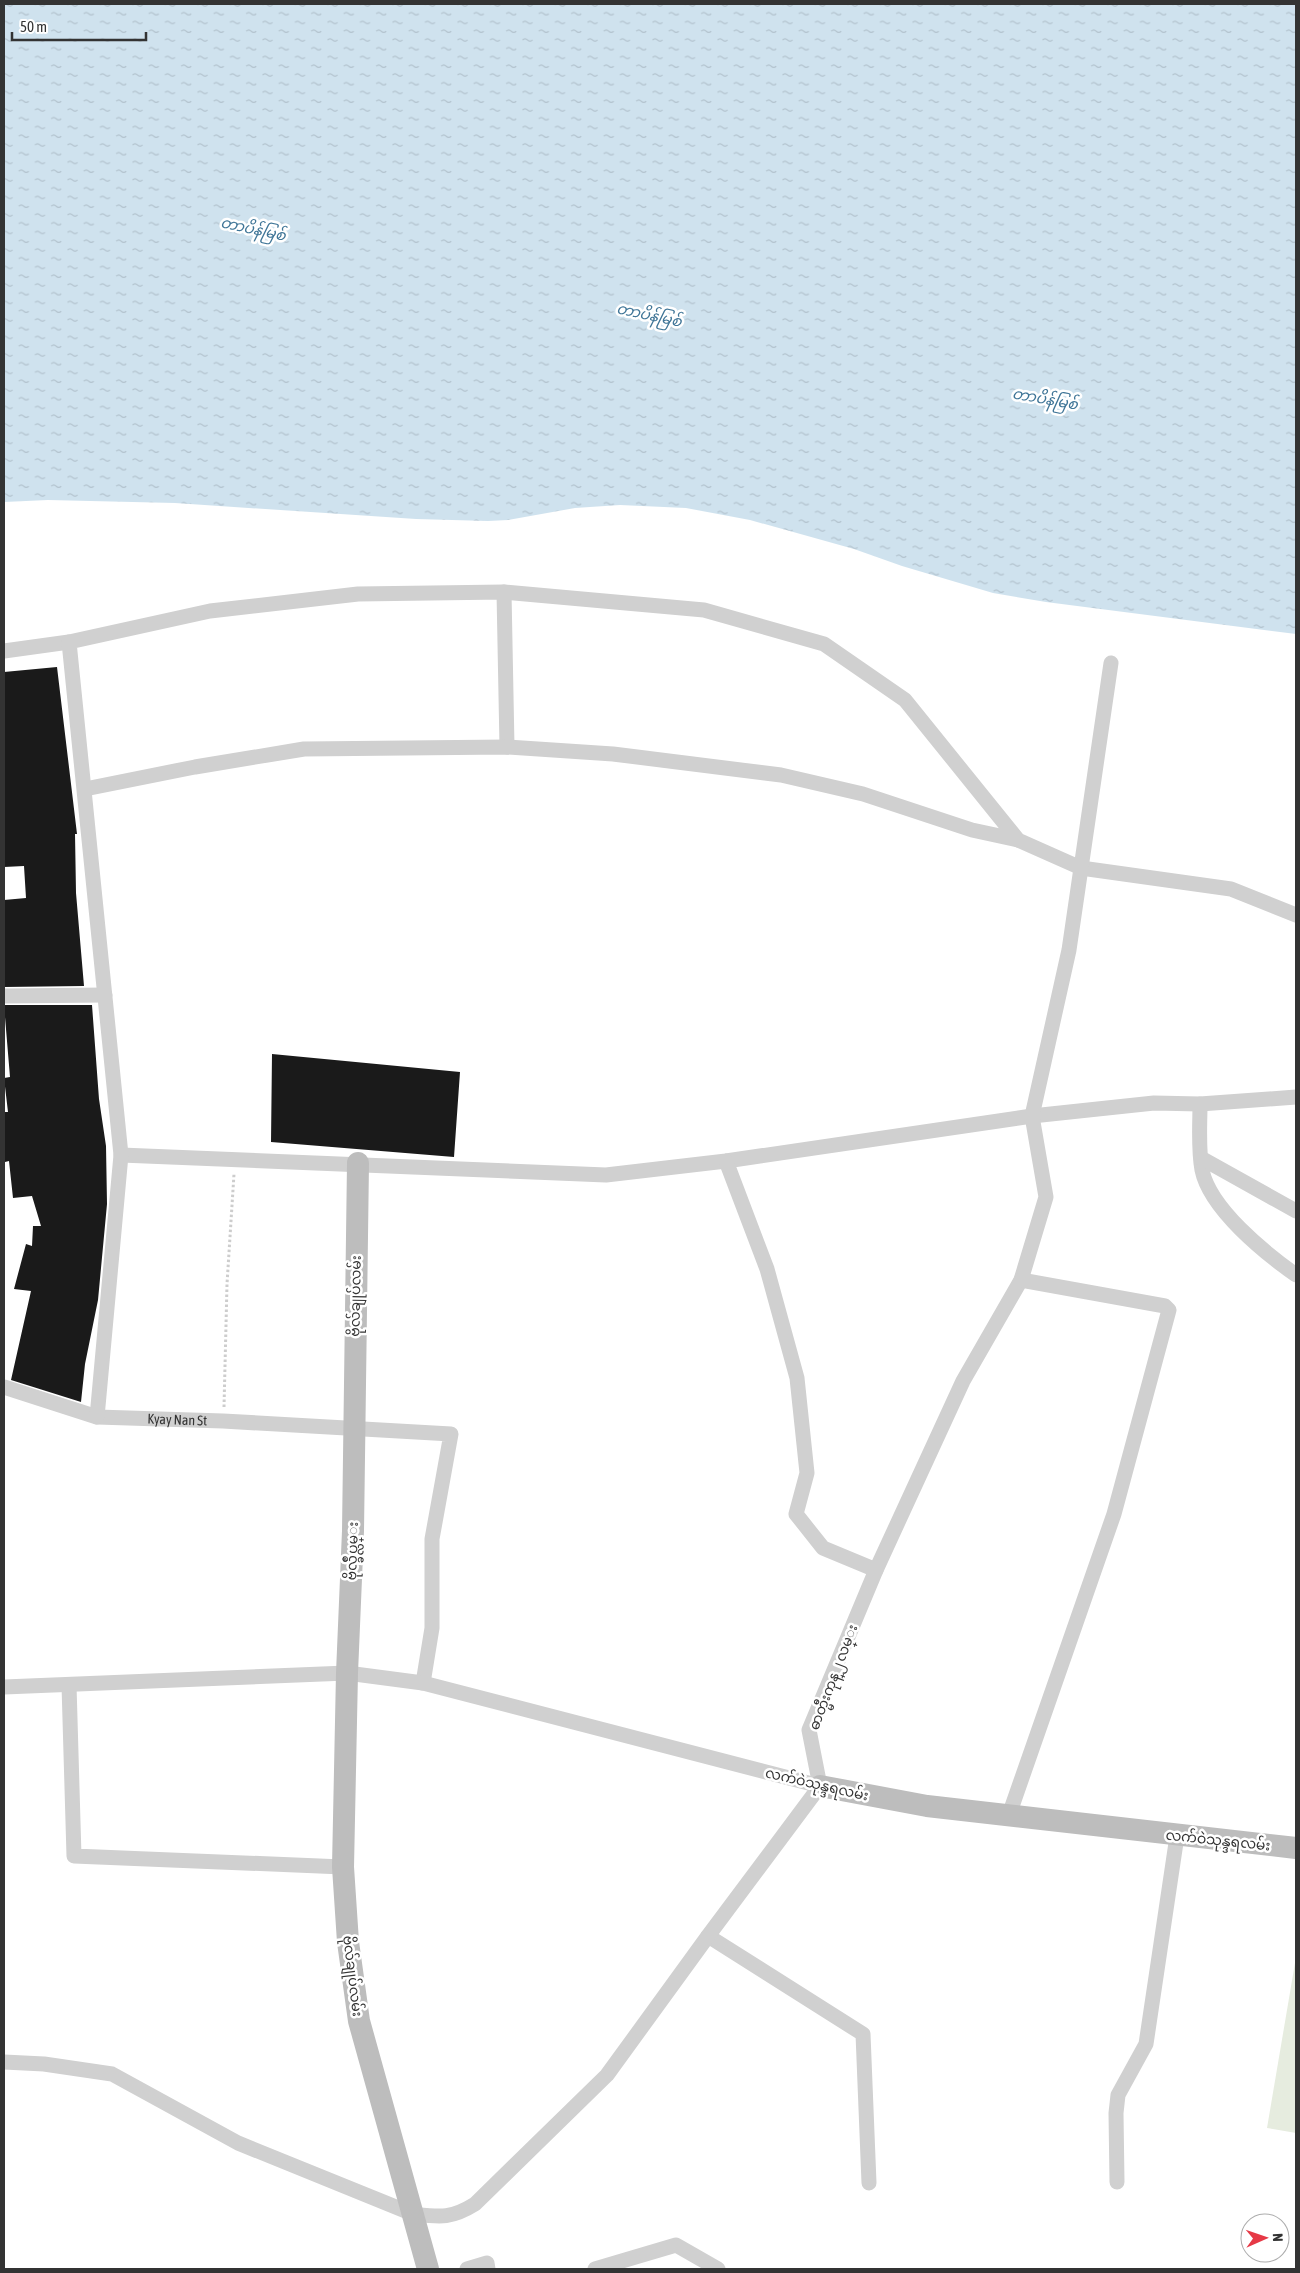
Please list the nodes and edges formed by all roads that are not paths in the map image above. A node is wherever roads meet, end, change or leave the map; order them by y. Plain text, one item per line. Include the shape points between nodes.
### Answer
1 (504, 592) junction
2 (69, 642) junction
3 (4, 651) edge
4 (1111, 663) dead end
5 (507, 747) junction
6 (85, 789) junction
7 (1018, 840) junction
8 (1081, 868) junction
9 (1296, 916) edge
10 (105, 995) junction
11 (4, 996) edge
12 (1296, 1097) edge
13 (1200, 1104) junction
14 (1032, 1116) junction
15 (121, 1155) junction
16 (1202, 1158) junction
17 (726, 1161) junction
18 (358, 1163) junction
19 (1296, 1212) edge
20 (1296, 1274) edge
21 (1021, 1280) junction
22 (4, 1387) edge
23 (97, 1417) junction
24 (354, 1429) junction
25 (876, 1570) junction
26 (347, 1673) junction
27 (423, 1683) junction
28 (69, 1685) junction
29 (4, 1687) edge
30 (820, 1786) junction
31 (1009, 1815) junction
32 (1177, 1836) junction
33 (1296, 1848) edge
34 (344, 1867) junction
35 (708, 1936) junction
36 (4, 2062) edge
37 (1117, 2182) dead end
38 (869, 2183) dead end
39 (413, 2214) junction
40 (428, 2269) edge
41 (467, 2269) edge
42 (488, 2269) edge
43 (595, 2269) edge
44 (718, 2269) edge

1 - 2 street via 358,594 210,611
1 - 5 street
1 - 7 street via 704,610 824,644 905,700
2 - 3 street
2 - 6 street
4 - 8 street
5 - 6 street via 304,749 195,766
5 - 7 street via 614,754 781,775 863,794 972,830
6 - 10 street
7 - 8 street
8 - 9 street via 1231,889
8 - 14 street via 1069,950
10 - 11 street
10 - 15 street
12 - 13 street
13 - 14 street via 1154,1103
13 - 16 street
14 - 17 street
14 - 21 street, ဓာတ္မီးကုန္ ၂ လမ္း via 1046,1197
15 - 18 street
15 - 23 street
16 - 19 street
16 - 20 street via 1202,1170 1213,1195 1244,1234
17 - 18 street via 606,1175
17 - 25 street via 767,1269 797,1378 807,1473 796,1514 823,1548
18 - 24 street, ဗိုလ်ချုပ်လမ်း
21 - 25 street, ဓာတ္မီးကုန္ ၂ လမ္း via 963,1381
21 - 31 street via 1165,1306 1169,1310 1114,1514
22 - 23 street, Kyay Nan St
23 - 24 street, Kyay Nan St
24 - 26 street, ဗိုလ္ခ်ဳပ္လမ္း
24 - 27 street, Kyay Nan St via 451,1434 432,1539 432,1628
25 - 30 street, ဓာတ္မီးကုန္ ၂ လမ္း via 809,1730
26 - 27 street, လက်ဝဲသုန္ဒရလမ်း
26 - 28 street, လက်ဝဲသုန္ဒရလမ်း
26 - 34 street, ဗိုလ်ချုပ်လမ်း
27 - 30 street, လက်ဝဲသုန္ဒရလမ်း
28 - 29 street, လက်ဝဲသုန္ဒရလမ်း
28 - 34 street via 74,1856
30 - 31 street, လက်ဝဲသုန္ဒရလမ်း via 927,1806
30 - 35 street
31 - 32 street, လက်ဝဲသုန္ဒရလမ်း
32 - 33 street, လက်ဝဲသုန္ဒရလမ်း
32 - 37 street via 1146,2044 1118,2095
34 - 39 street, ဗိုလ်ချုပ်လမ်း via 348,1942 359,2021
35 - 38 street via 863,2034
35 - 39 street via 607,2075 475,2204 444,2218
36 - 39 street via 112,2074 238,2143
39 - 40 street, ဗိုလ်ချုပ်လမ်း
41 - 42 street via 487,2263
43 - 44 street via 676,2245

